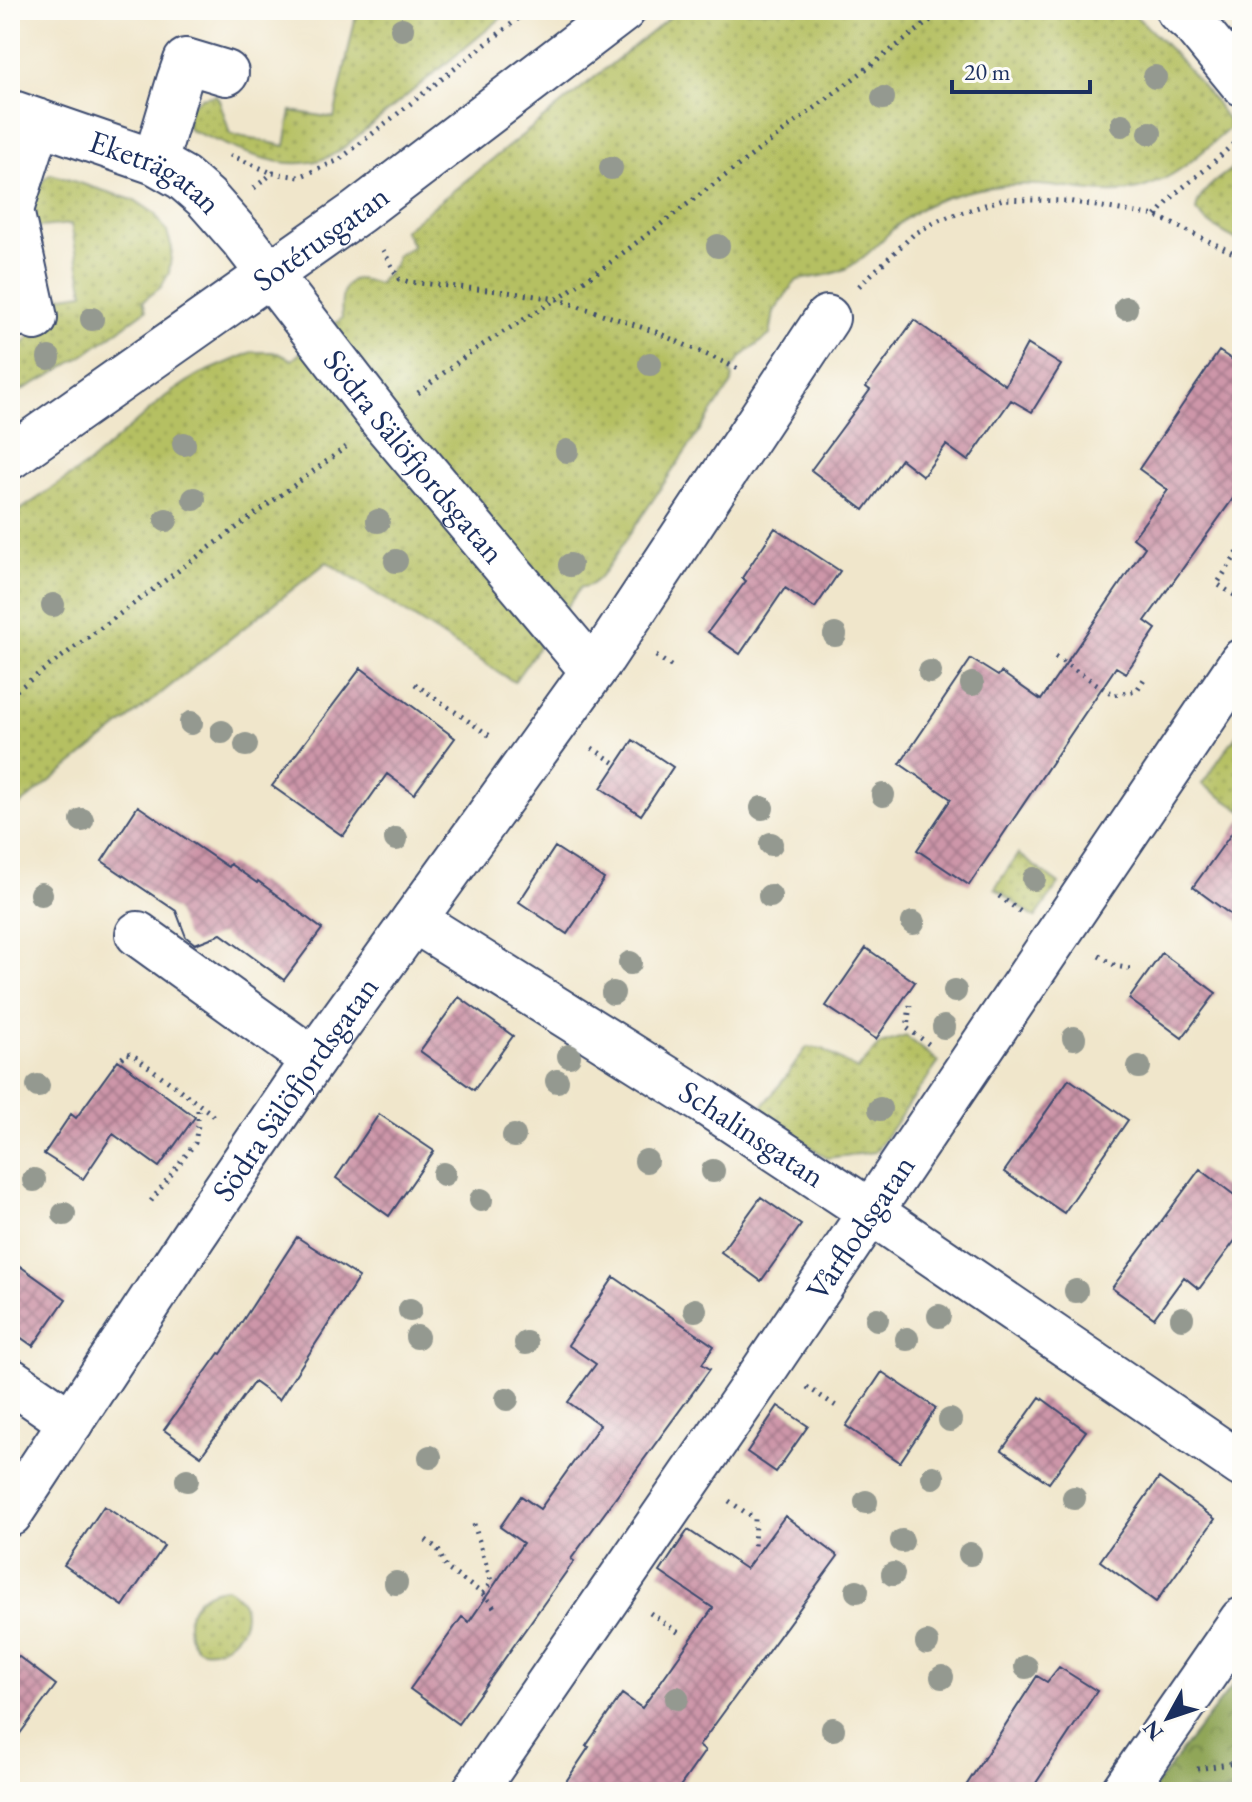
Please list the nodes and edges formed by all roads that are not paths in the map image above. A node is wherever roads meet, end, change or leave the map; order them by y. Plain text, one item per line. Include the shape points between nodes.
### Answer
1 (623, 10) edge
2 (1193, 14) edge
3 (226, 73) dead end
4 (1242, 83) edge
5 (24, 117) edge
6 (155, 162) junction
7 (270, 275) junction
8 (35, 318) dead end
9 (827, 318) road end
10 (10, 457) edge
11 (1242, 661) edge
12 (593, 671) junction
13 (414, 920) junction
14 (138, 934) dead end
15 (313, 1060) junction
16 (871, 1212) junction
17 (10, 1380) edge
18 (71, 1422) junction
19 (1242, 1465) edge
20 (10, 1514) edge
21 (1242, 1620) edge
22 (474, 1792) edge
23 (1123, 1792) edge

1 - 7 street, Sotérusgatan
2 - 4 street
3 - 6 street via 186,61
5 - 6 street, Eketrägatan
5 - 8 street via 11,210
6 - 7 street, Eketrägatan via 206,198
7 - 10 street, Sotérusgatan
7 - 12 street, Södra Sälöfjordsgatan via 382,420
9 - 12 street, Södra Sälöfjordsgatan
11 - 16 street, Vårflodsgatan
12 - 13 street, Södra Sälöfjordsgatan
13 - 15 street, Södra Sälöfjordsgatan
13 - 16 street, Schalinsgatan
14 - 15 street
15 - 18 street, Södra Sälöfjordsgatan
16 - 19 street, Schalinsgatan
16 - 22 street, Vårflodsgatan
17 - 18 street
18 - 20 street, Södra Sälöfjordsgatan
21 - 23 street

